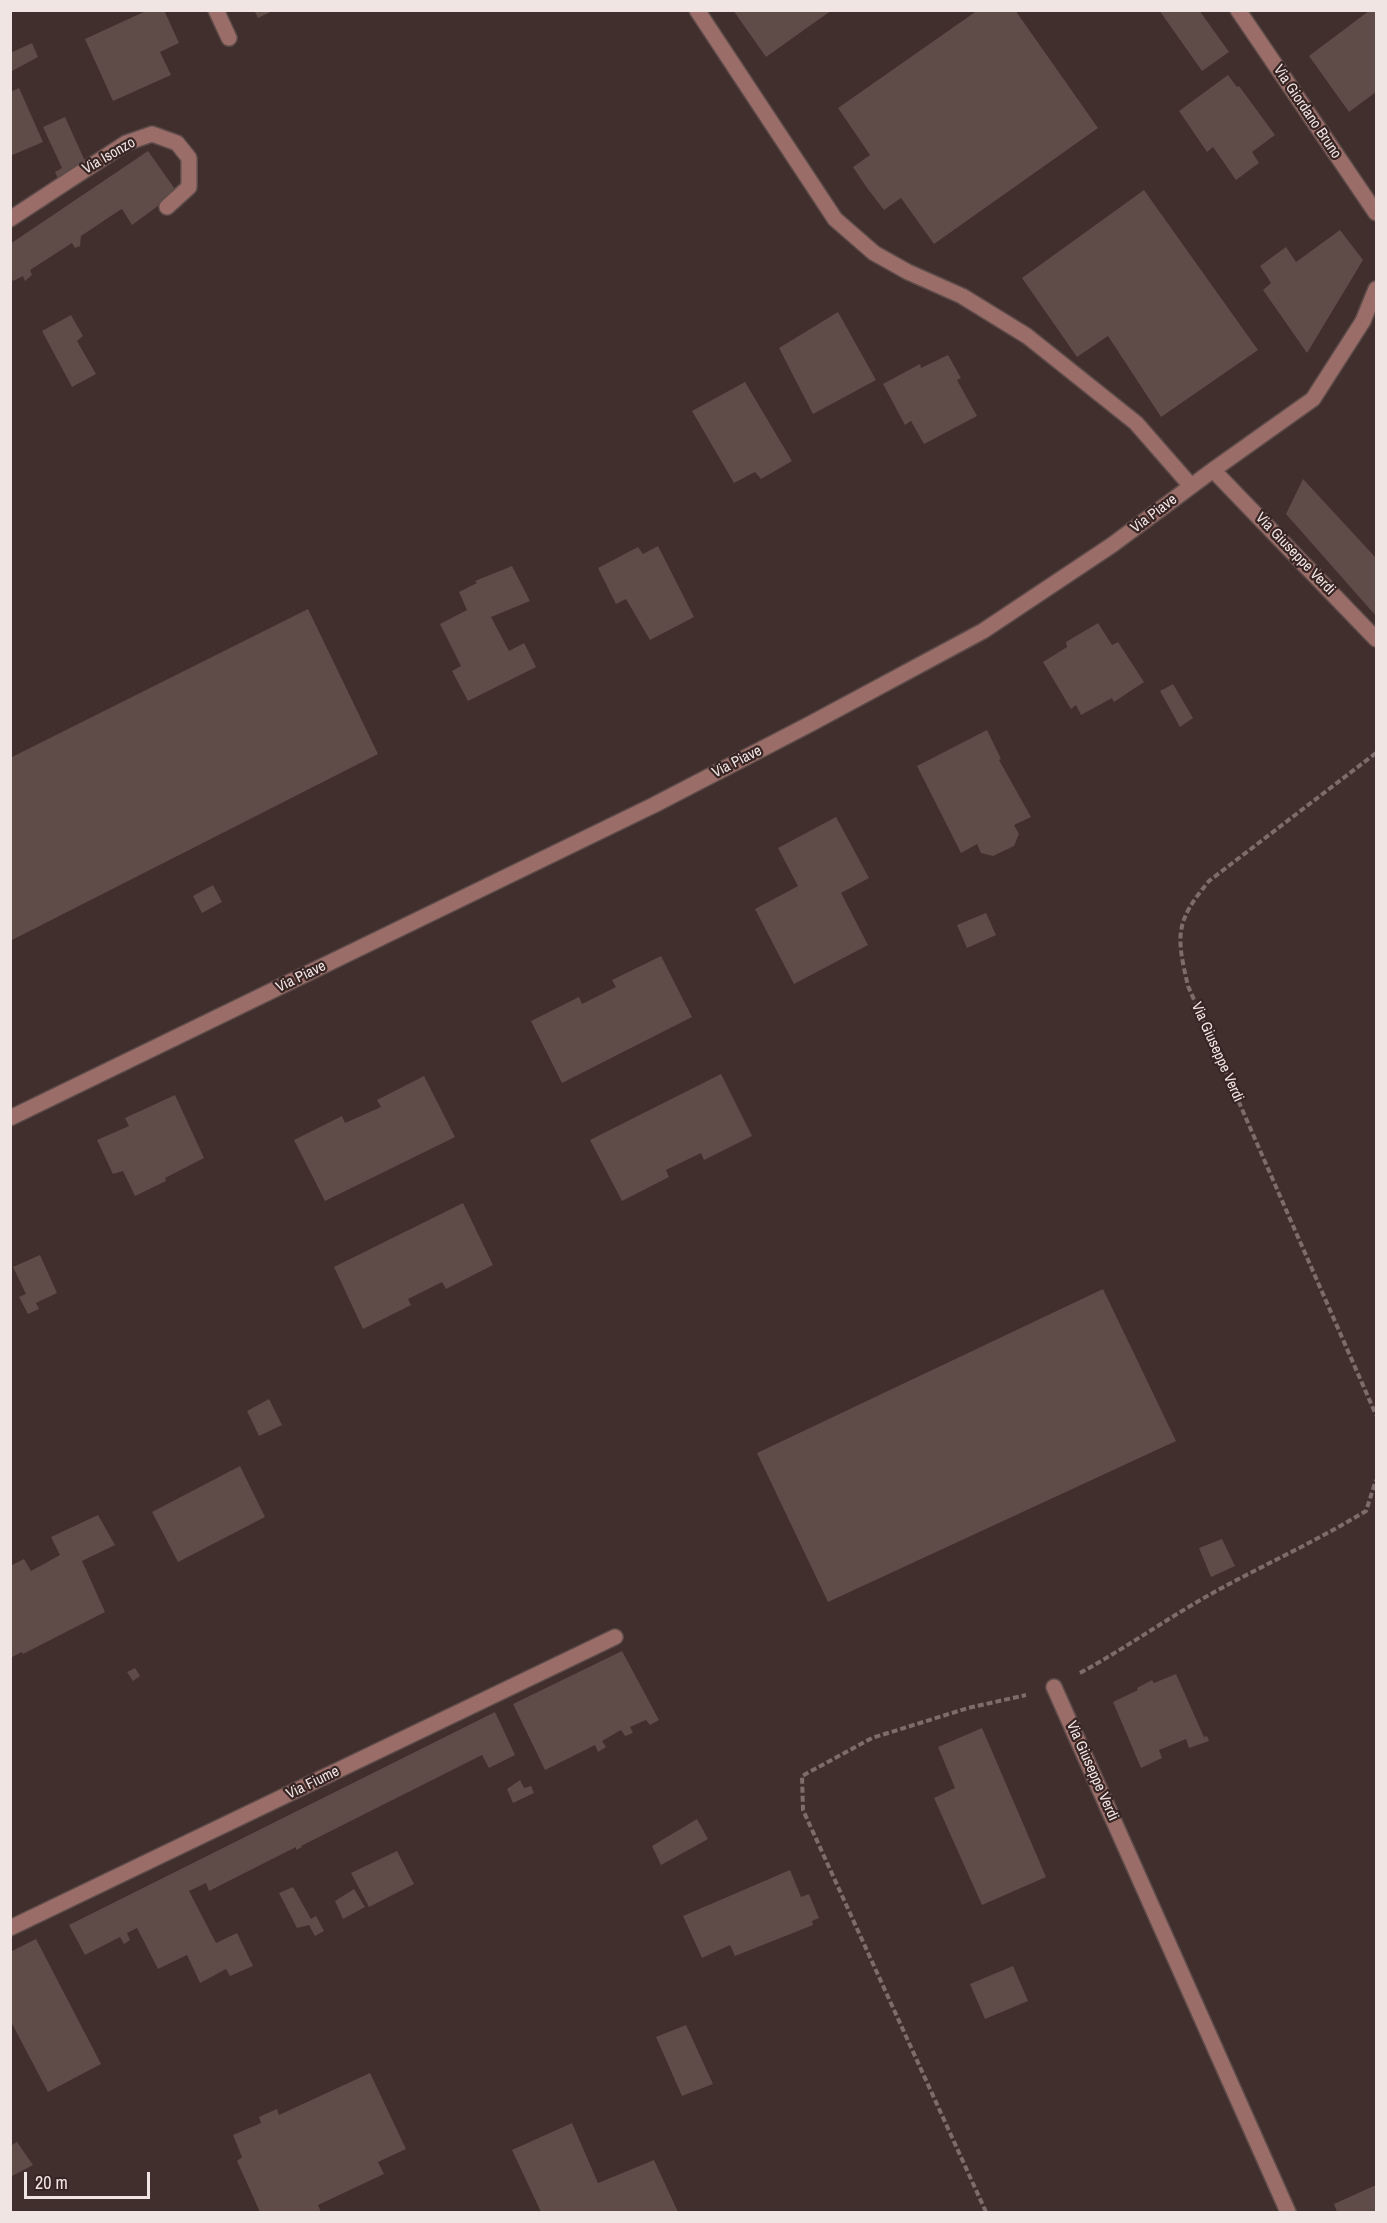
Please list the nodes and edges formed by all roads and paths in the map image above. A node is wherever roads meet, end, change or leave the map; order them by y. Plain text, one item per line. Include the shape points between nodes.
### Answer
1 (216, 10) edge
2 (697, 10) edge
3 (1238, 10) edge
4 (229, 38) dead end
5 (167, 207) dead end
6 (1377, 213) edge
7 (10, 219) edge
8 (1377, 289) edge
9 (1213, 470) junction
10 (1191, 486) junction
11 (1377, 639) edge
12 (1377, 753) edge
13 (10, 1118) edge
14 (1377, 1415) edge
15 (1377, 1480) edge
16 (615, 1637) dead end
17 (1054, 1687) junction
18 (10, 1928) edge
19 (986, 2212) edge
20 (1288, 2212) edge

1 - 4 street
2 - 10 street via 835,219 874,253 962,296 1027,336 1136,423
3 - 6 street, Via Giordano Bruno
5 - 7 street, Via Isonzo via 189,187 189,158 177,143 152,134 126,143
8 - 9 street, Via Piave via 1363,321 1313,399
9 - 10 street, Via Piave
9 - 11 street, Via Giuseppe Verdi
10 - 13 street, Via Piave via 1112,545 983,631 810,724 654,805
12 - 14 path, Via Giuseppe Verdi via 1209,881 1192,901 1181,924 1181,954 1188,986
15 - 17 path via 1366,1511 1175,1614 1123,1649
16 - 18 street, Via Fiume
17 - 19 path via 872,1738 802,1776 803,1810
17 - 20 street, Via Giuseppe Verdi

